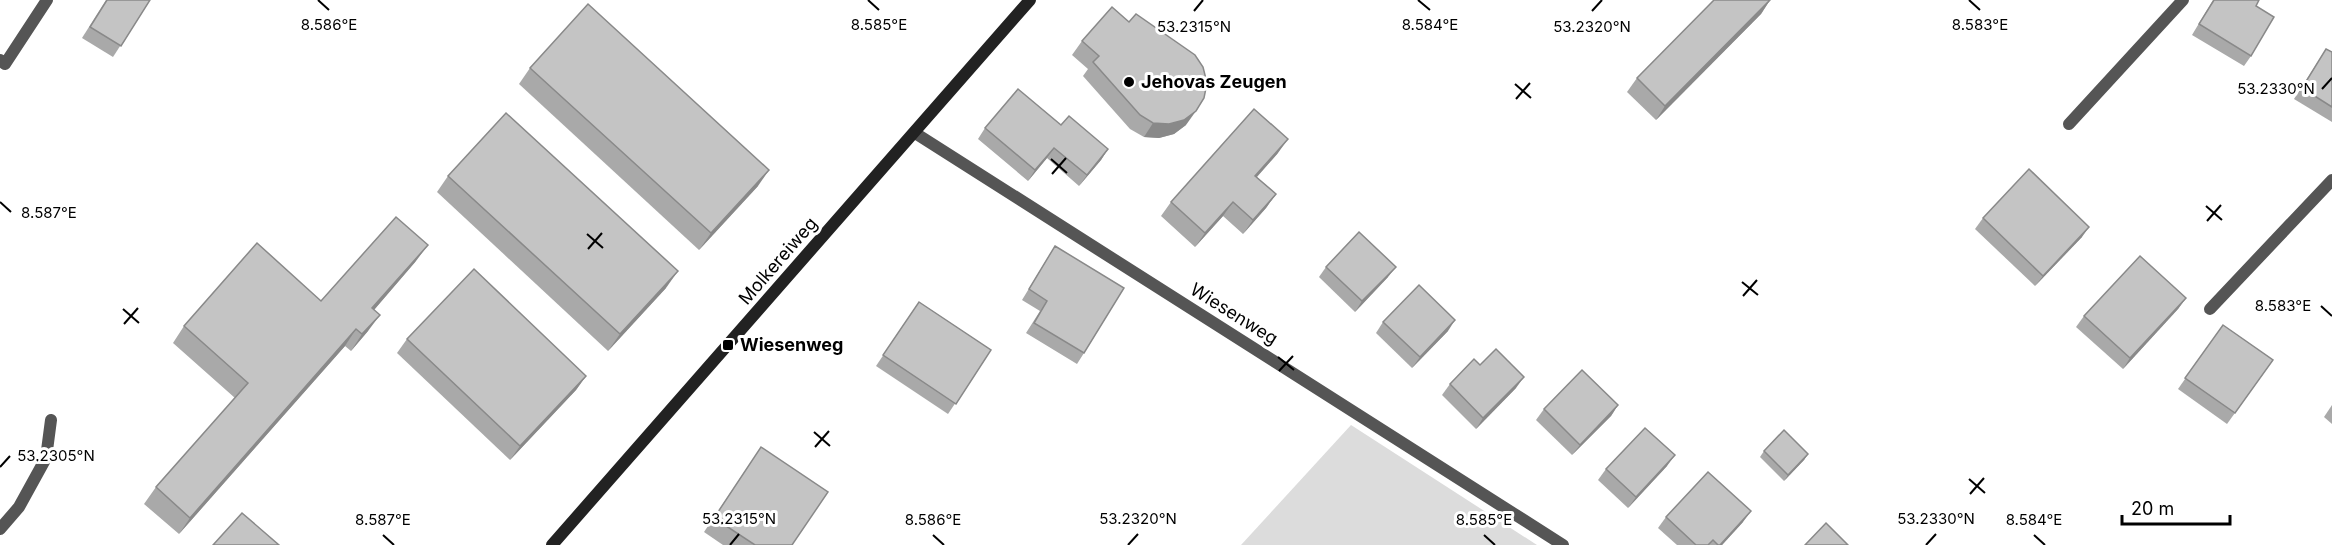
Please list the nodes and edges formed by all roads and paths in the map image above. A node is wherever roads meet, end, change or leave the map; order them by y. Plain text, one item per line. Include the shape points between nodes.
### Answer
1 (47, 0) edge
2 (1030, 0) edge
3 (2183, 0) edge
4 (0, 60) edge
5 (2069, 124) dead end
6 (915, 133) junction
7 (2332, 180) edge
8 (2210, 309) dead end
9 (51, 420) dead end
10 (0, 529) edge
11 (552, 545) edge
12 (1563, 545) edge

1 - 4 street via 4,64
2 - 6 main road, Molkereiweg
3 - 5 street
6 - 11 main road, Molkereiweg
6 - 12 street, Wiesenweg
7 - 8 street
9 - 10 street via 46,458 19,507

